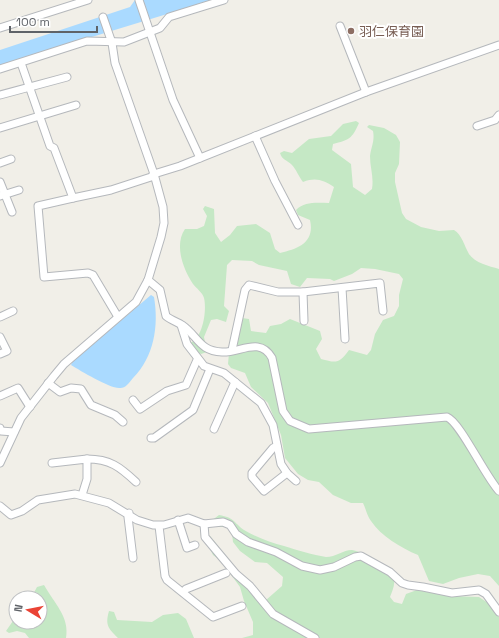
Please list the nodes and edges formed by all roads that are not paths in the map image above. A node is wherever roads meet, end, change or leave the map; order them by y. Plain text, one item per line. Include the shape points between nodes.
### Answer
1 (88, 0) edge
2 (139, 0) edge
3 (224, 0) edge
4 (103, 17) dead end
5 (340, 26) dead end
6 (0, 28) edge
7 (151, 32) junction
8 (112, 43) junction
9 (499, 45) edge
10 (21, 63) junction
11 (0, 69) edge
12 (67, 77) dead end
13 (30, 88) junction
14 (366, 92) junction
15 (0, 96) edge
16 (76, 105) dead end
17 (499, 115) edge
18 (40, 117) junction
19 (477, 126) dead end
20 (0, 128) edge
21 (255, 136) junction
22 (200, 158) junction
23 (11, 160) dead end
24 (0, 162) edge
25 (154, 174) junction
26 (0, 182) edge
27 (19, 190) dead end
28 (3, 195) edge
29 (73, 198) junction
30 (12, 212) dead end
31 (298, 225) dead end
32 (148, 280) junction
33 (342, 288) junction
34 (303, 292) junction
35 (14, 311) dead end
36 (383, 311) dead end
37 (0, 317) edge
38 (118, 317) junction
39 (304, 321) dead end
40 (181, 325) junction
41 (0, 337) edge
42 (345, 339) dead end
43 (232, 350) junction
44 (0, 354) edge
45 (198, 360) junction
46 (210, 369) junction
47 (235, 382) junction
48 (48, 383) junction
49 (0, 396) edge
50 (133, 400) dead end
51 (30, 407) junction
52 (123, 422) dead end
53 (0, 428) edge
54 (214, 429) dead end
55 (14, 432) junction
56 (151, 438) dead end
57 (277, 446) junction
58 (87, 459) junction
59 (0, 463) edge
60 (52, 463) dead end
61 (287, 473) junction
62 (296, 481) dead end
63 (136, 482) dead end
64 (499, 491) edge
65 (82, 495) junction
66 (0, 506) edge
67 (129, 513) junction
68 (178, 520) junction
69 (204, 524) junction
70 (159, 526) junction
71 (195, 545) dead end
72 (132, 558) dead end
73 (226, 573) dead end
74 (183, 592) junction
75 (242, 606) dead end
76 (499, 612) edge
77 (315, 638) edge

1 - 6 street
2 - 7 street
3 - 7 street via 170,17 160,28
4 - 8 street
5 - 14 street
7 - 8 street via 124,42
7 - 22 street via 173,100
8 - 10 street via 87,41
8 - 25 street via 115,63
9 - 14 street
10 - 11 street
10 - 13 street
12 - 13 street
13 - 15 street
13 - 18 street
14 - 21 street
16 - 18 street
17 - 19 street via 495,120
18 - 20 street
18 - 29 street
21 - 22 street
21 - 31 street
22 - 25 street
23 - 24 street
25 - 29 street via 111,190
25 - 32 street via 163,207 164,223
26 - 28 street
27 - 28 street
28 - 30 street
29 - 38 street via 38,206 44,277 88,273 93,275
32 - 38 street via 136,302
32 - 40 street via 160,290 166,316
33 - 34 street
33 - 36 street via 380,283
33 - 42 street
34 - 39 street
34 - 43 street via 278,292 249,285 245,290
35 - 37 street
38 - 48 street via 64,364
40 - 43 street via 206,349 221,352
40 - 45 street via 187,344
41 - 44 street via 7,351
43 - 64 street via 256,347 269,352 283,411 290,421 300,426 309,428 419,421 442,417 451,419
45 - 46 street
45 - 50 street via 186,385 167,391 140,409
46 - 47 street via 224,373
46 - 56 street via 193,410
47 - 54 street
47 - 57 street via 258,399 269,415
48 - 51 street
48 - 52 street via 60,392 71,388 81,389 91,405 115,415
49 - 51 street via 18,388
51 - 55 street
53 - 55 street via 1,431
55 - 59 street
57 - 61 street via 281,464
57 - 61 street via 252,473 252,477 264,491
58 - 60 street
58 - 63 street via 101,459 116,465
58 - 65 street via 87,479
61 - 62 street
65 - 66 street via 46,498 11,515
65 - 67 street via 109,503
67 - 70 street via 137,520
67 - 72 street
68 - 69 street via 188,518
68 - 70 street
68 - 71 street via 187,548
69 - 76 street via 223,522 230,525 236,534 248,542 312,569 334,567 362,556 408,586 452,593 479,590 486,594
69 - 77 street via 205,537 273,614
70 - 74 street via 165,576
73 - 74 street
74 - 75 street via 213,617

